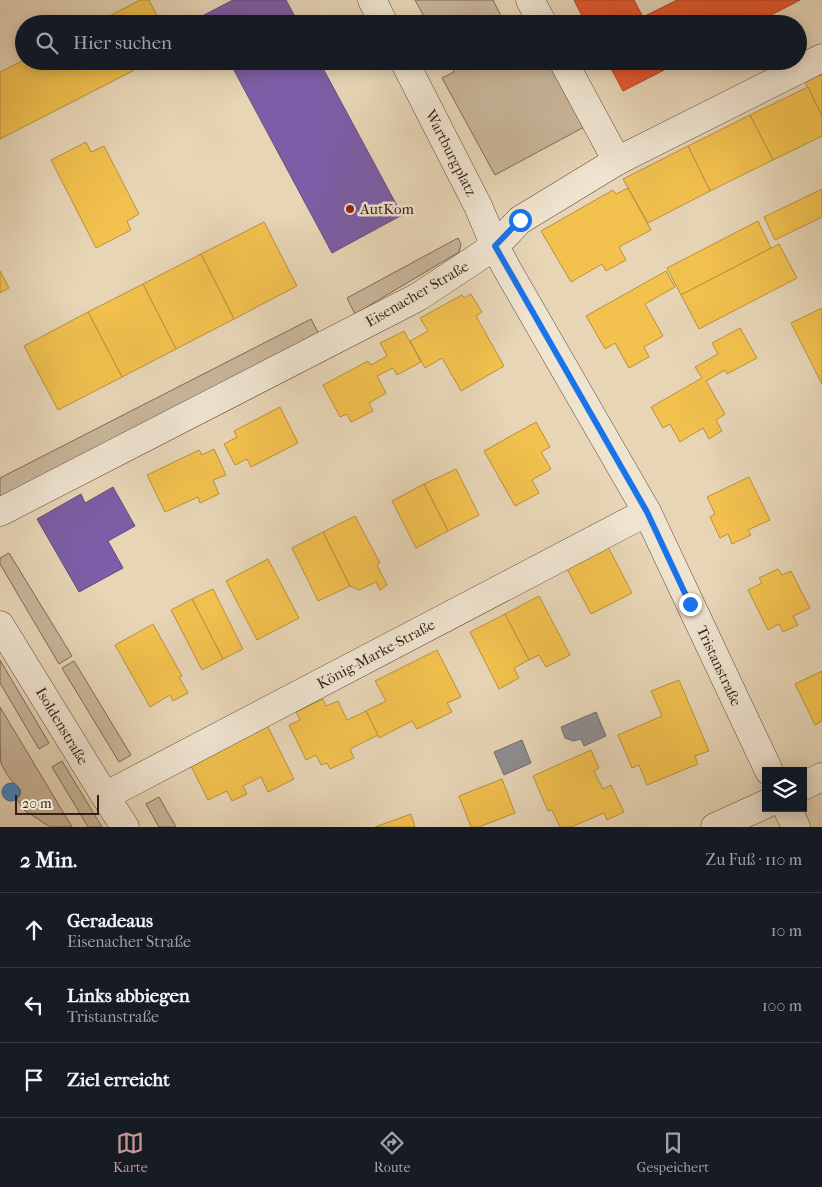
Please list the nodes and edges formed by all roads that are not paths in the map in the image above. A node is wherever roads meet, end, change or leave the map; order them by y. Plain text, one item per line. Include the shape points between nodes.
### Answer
1 (372, 0) edge
2 (530, 0) edge
3 (380, 15) edge
4 (538, 15) edge
5 (822, 58) edge
6 (807, 66) edge
7 (409, 70) edge
8 (568, 70) edge
9 (798, 70) edge
10 (617, 161) junction
11 (495, 246) junction
12 (0, 512) edge
13 (647, 512) junction
14 (0, 625) edge
15 (767, 767) edge
16 (822, 777) edge
17 (807, 784) edge
18 (105, 796) junction
19 (762, 806) edge
20 (789, 812) edge
21 (125, 827) edge
22 (715, 827) edge
23 (796, 827) edge

1 - 3 street
2 - 4 street
5 - 6 street, Eisenacher Straße
7 - 11 street, Wartburgplatz
8 - 10 street
9 - 10 street, Eisenacher Straße
10 - 11 street, Eisenacher Straße via 520,220
11 - 12 street, Eisenacher Straße via 418,296
11 - 13 street, Tristanstraße
13 - 15 street, Tristanstraße
13 - 18 street, König-Marke-Straße
14 - 18 street, Isoldenstraße
16 - 17 street
18 - 21 street, Isoldenstraße
19 - 22 street
20 - 23 street

